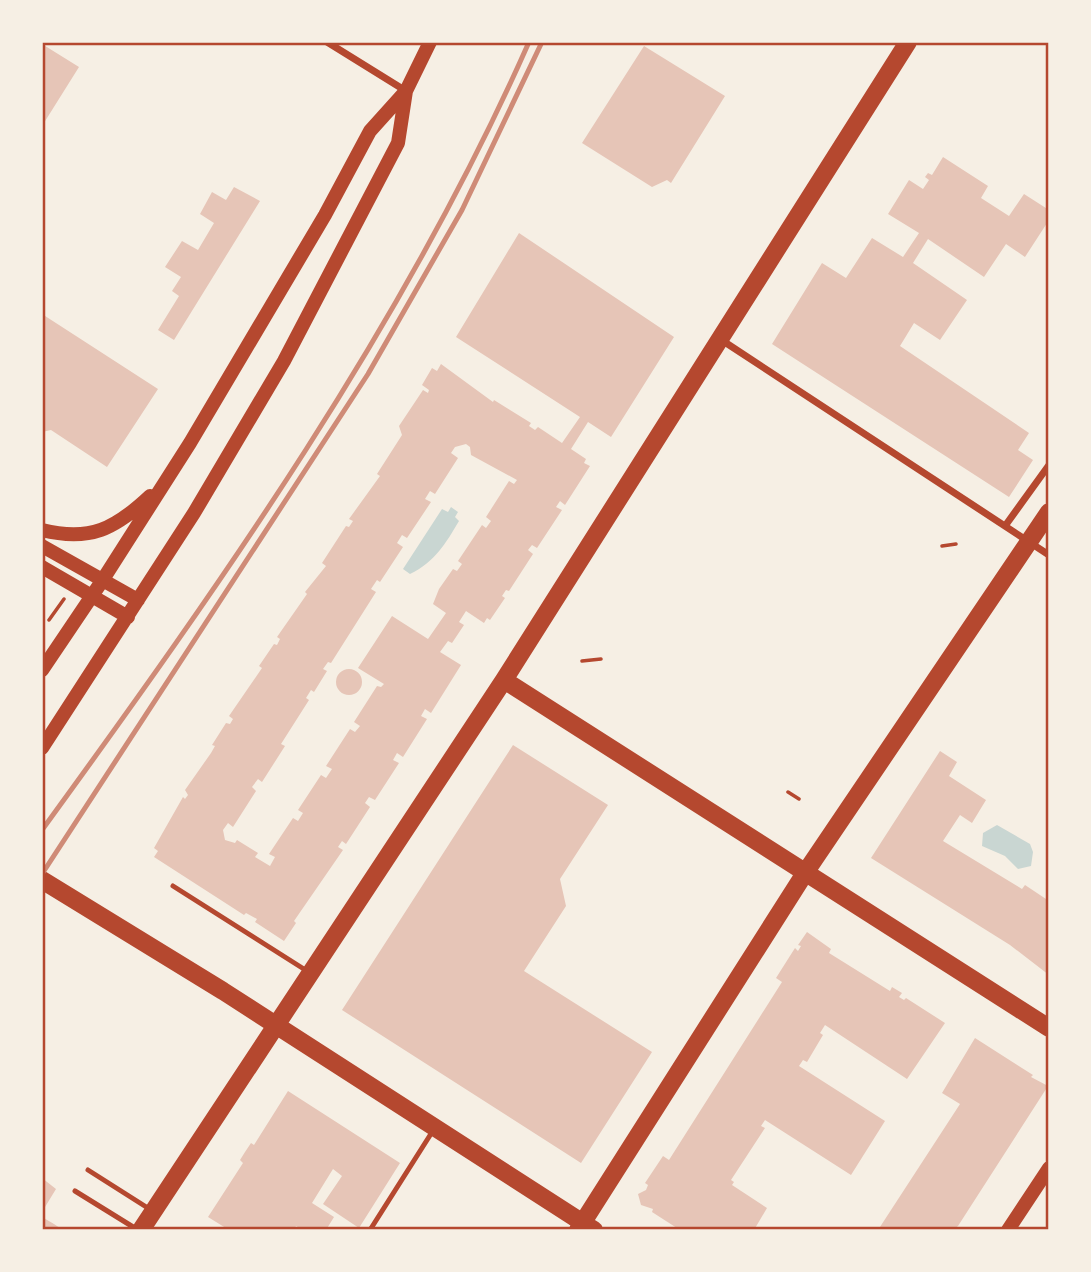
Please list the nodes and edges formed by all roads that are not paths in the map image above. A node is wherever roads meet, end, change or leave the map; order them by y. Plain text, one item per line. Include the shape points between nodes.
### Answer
1 (327, 42) edge
2 (430, 42) edge
3 (908, 42) edge
4 (406, 90) junction
5 (719, 339) junction
6 (1049, 465) edge
7 (166, 481) junction
8 (1049, 512) edge
9 (1005, 526) junction
10 (42, 530) edge
11 (1027, 541) junction
12 (42, 546) edge
13 (1049, 555) edge
14 (42, 567) edge
15 (103, 581) junction
16 (91, 598) junction
17 (138, 600) junction
18 (128, 617) junction
19 (42, 670) edge
20 (504, 680) junction
21 (42, 748) edge
22 (805, 873) junction
23 (42, 880) edge
24 (173, 886) dead end
25 (309, 973) junction
26 (274, 1025) junction
27 (1049, 1028) edge
28 (434, 1129) junction
29 (1049, 1168) edge
30 (88, 1170) dead end
31 (75, 1191) dead end
32 (153, 1212) junction
33 (585, 1228) edge
34 (140, 1230) edge
35 (370, 1230) edge
36 (1008, 1230) edge

1 - 4 street
2 - 4 main road
3 - 5 main road
4 - 7 main road via 370,131 248,349
4 - 17 main road via 398,142 366,207 284,361
5 - 9 street
5 - 20 main road
6 - 9 street
7 - 10 main road via 125,519 99,531 77,536
7 - 15 main road
8 - 11 main road
9 - 11 street
11 - 13 street
11 - 22 main road
12 - 15 main road
14 - 16 main road
15 - 16 main road
15 - 17 main road
16 - 18 main road
16 - 19 main road
17 - 18 main road
18 - 21 main road
20 - 22 main road
20 - 25 main road
22 - 27 main road
22 - 33 main road
23 - 26 main road
24 - 25 lane
25 - 26 main road
26 - 28 main road
26 - 32 main road
28 - 33 main road
28 - 35 lane
29 - 36 main road
30 - 32 lane
31 - 34 lane
32 - 34 main road

